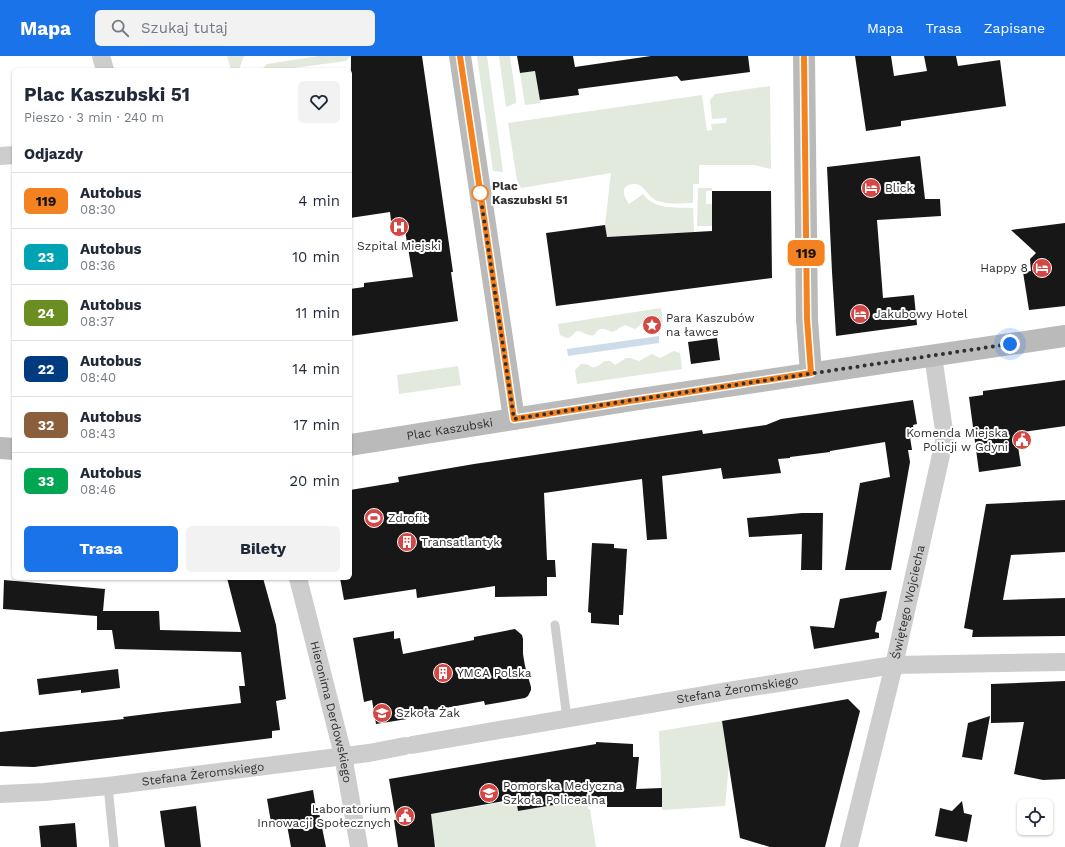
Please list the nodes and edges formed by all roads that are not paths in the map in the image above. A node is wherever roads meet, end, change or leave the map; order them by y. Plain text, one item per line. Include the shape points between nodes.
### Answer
1 (101, 56) edge
2 (460, 56) edge
3 (804, 56) edge
4 (104, 68) edge
5 (12, 155) edge
6 (0, 156) edge
7 (1065, 336) edge
8 (933, 356) junction
9 (811, 373) junction
10 (514, 419) junction
11 (352, 445) edge
12 (0, 448) edge
13 (12, 449) edge
14 (299, 580) edge
15 (554, 625) dead end
16 (1065, 662) edge
17 (894, 665) junction
18 (566, 719) junction
19 (343, 755) junction
20 (108, 786) junction
21 (0, 794) edge
22 (114, 847) edge
23 (359, 847) edge
24 (849, 847) edge

1 - 4 street
2 - 10 street
3 - 9 street via 807,319
5 - 6 street
7 - 8 street, Plac Kaszubski
8 - 9 street, Plac Kaszubski
8 - 17 street, Świętego Wojciecha via 945,437
9 - 10 street, Plac Kaszubski
10 - 11 street, Plac Kaszubski
12 - 13 street
14 - 19 street, Hieronima Derdowskiego
15 - 18 lane
16 - 17 street, Stefana Żeromskiego
17 - 18 street, Stefana Żeromskiego
17 - 24 street, Świętego Wojciecha
18 - 19 street, Stefana Żeromskiego via 369,753
19 - 20 street, Stefana Żeromskiego
19 - 23 street, Hieronima Derdowskiego
20 - 21 street, Stefana Żeromskiego
20 - 22 lane

